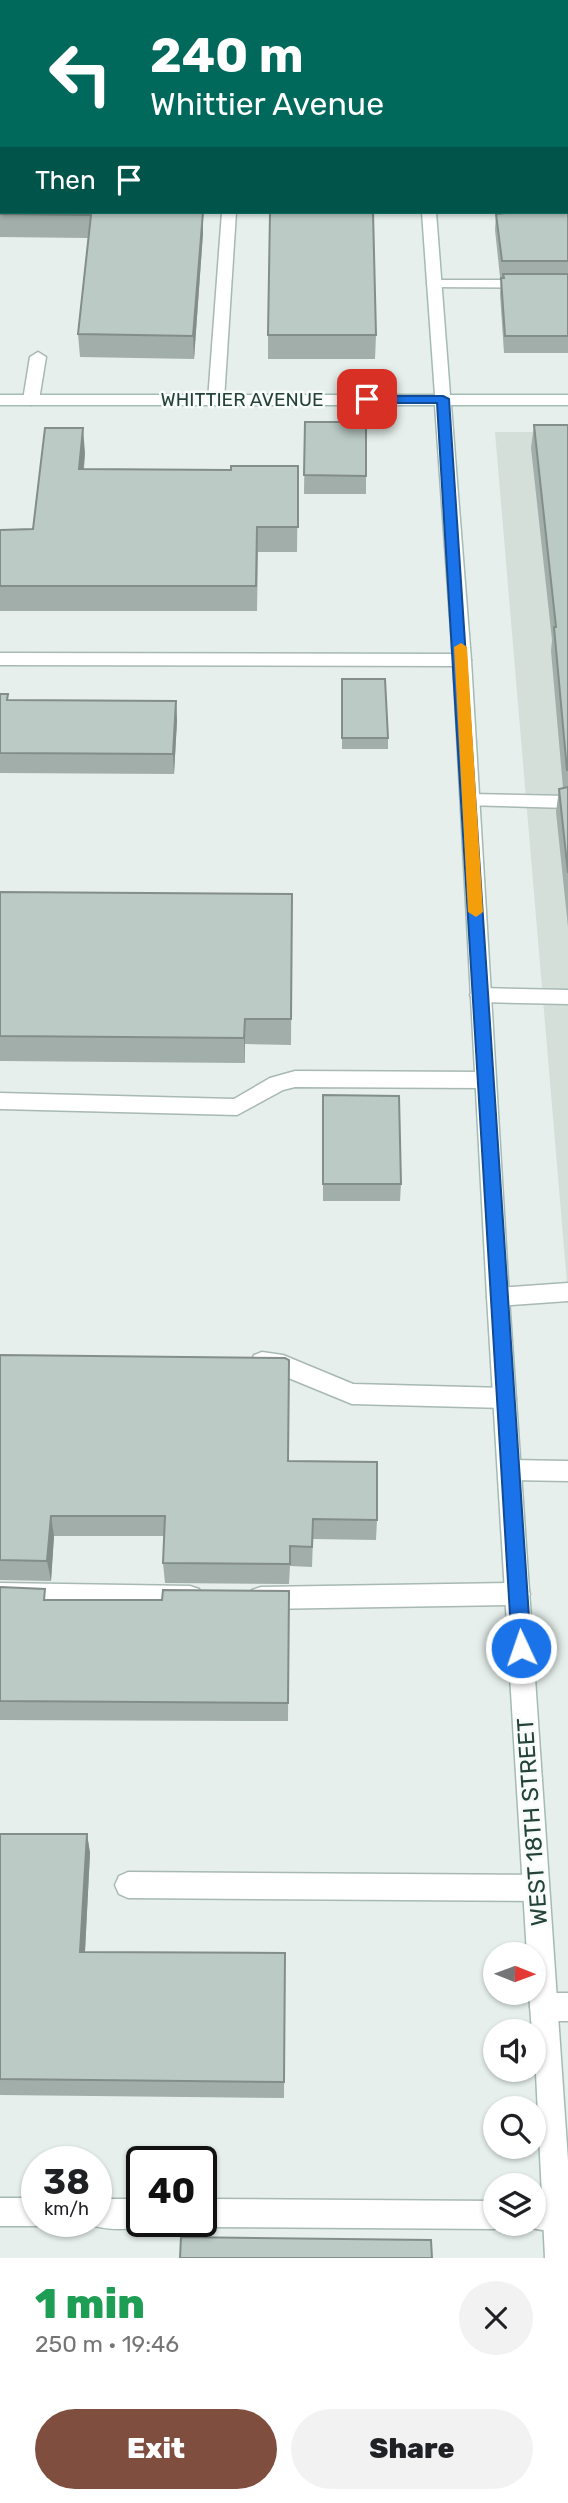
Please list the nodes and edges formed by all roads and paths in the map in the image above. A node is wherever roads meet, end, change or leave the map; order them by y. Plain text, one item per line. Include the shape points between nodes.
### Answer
1 (229, 214) edge
2 (429, 214) edge
3 (435, 284) junction
4 (568, 284) edge
5 (38, 357) dead end
6 (443, 399) junction
7 (0, 400) edge
8 (31, 400) junction
9 (216, 400) junction
10 (568, 400) edge
11 (0, 659) edge
12 (461, 660) junction
13 (470, 800) junction
14 (568, 802) edge
15 (480, 995) junction
16 (568, 997) edge
17 (485, 1080) junction
18 (0, 1101) edge
19 (568, 1292) edge
20 (498, 1297) junction
21 (234, 1362) edge
22 (505, 1398) junction
23 (510, 1471) junction
24 (568, 1471) edge
25 (0, 1594) edge
26 (518, 1594) junction
27 (128, 1885) dead end
28 (536, 1888) junction
29 (556, 2007) edge
30 (0, 2212) edge
31 (21, 2212) edge
32 (217, 2213) edge
33 (483, 2215) edge
34 (546, 2216) edge
35 (560, 2258) edge

1 - 9 street
2 - 3 street, WEST 18TH STREET
3 - 4 street
3 - 6 street, WEST 18TH STREET
5 - 8 street
6 - 9 street, WHITTIER AVENUE
6 - 10 street, WHITTIER AVENUE
6 - 12 street, WEST 18TH STREET
7 - 8 street, WHITTIER AVENUE
8 - 9 street, WHITTIER AVENUE
11 - 12 street
12 - 13 street, WEST 18TH STREET
13 - 14 street
13 - 15 street, WEST 18TH STREET
15 - 16 street
15 - 17 street, WEST 18TH STREET
17 - 18 street via 295,1079 237,1107
17 - 20 street, WEST 18TH STREET
19 - 20 street
20 - 22 street, WEST 18TH STREET
21 - 22 street via 275,1362 352,1394
22 - 23 street, WEST 18TH STREET
23 - 24 street
23 - 26 street, WEST 18TH STREET
25 - 26 street
26 - 28 street, WEST 18TH STREET
27 - 28 street
28 - 29 street, WEST 18TH STREET
29 - 34 street, WEST 18TH STREET
30 - 31 street
32 - 33 street
34 - 35 street, WEST 18TH STREET

